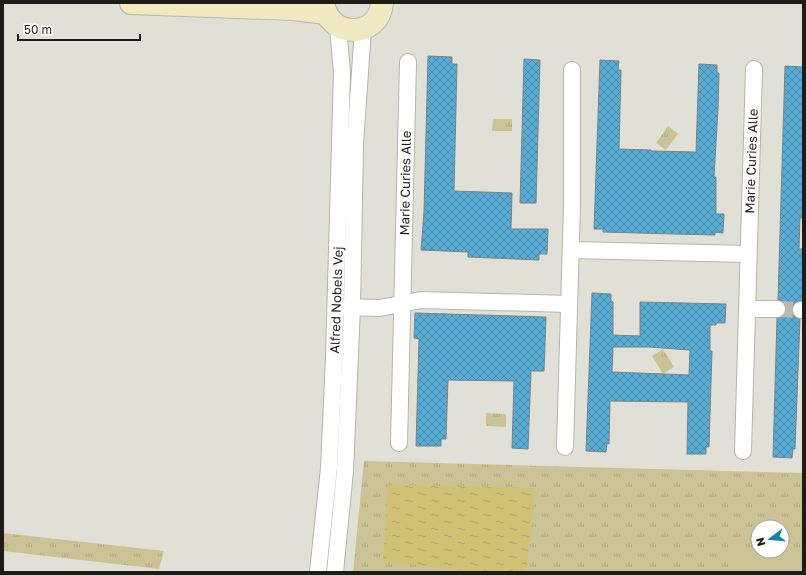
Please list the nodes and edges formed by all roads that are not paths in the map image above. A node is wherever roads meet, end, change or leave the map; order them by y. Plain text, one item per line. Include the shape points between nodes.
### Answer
1 (131, 3) edge
2 (382, 3) edge
3 (329, 14) edge
4 (363, 29) junction
5 (408, 62) dead end
6 (754, 69) dead end
7 (572, 70) dead end
8 (571, 250) junction
9 (748, 254) junction
10 (402, 304) junction
11 (569, 304) junction
12 (336, 307) junction
13 (352, 307) junction
14 (747, 309) junction
15 (777, 309) tunnel mouth
16 (400, 443) dead end
17 (565, 447) dead end
18 (743, 451) dead end
19 (318, 572) edge
20 (335, 572) edge

1 - 3 street via 293,9
2 - 4 street via 374,21
3 - 4 street via 352,30
3 - 12 street, Alfred Nobels Vej via 342,72
4 - 13 street, Alfred Nobels Vej via 355,144
5 - 10 street, Marie Curies Alle
6 - 9 street, Marie Curies Alle
7 - 8 street
8 - 9 street
8 - 11 street
9 - 14 street, Marie Curies Alle
10 - 11 street via 421,300
10 - 13 street via 380,308
10 - 16 street, Marie Curies Alle
11 - 17 street
12 - 13 street
12 - 19 street, Alfred Nobels Vej via 330,468
13 - 20 street, Alfred Nobels Vej via 346,471
14 - 15 street
14 - 18 street, Marie Curies Alle

